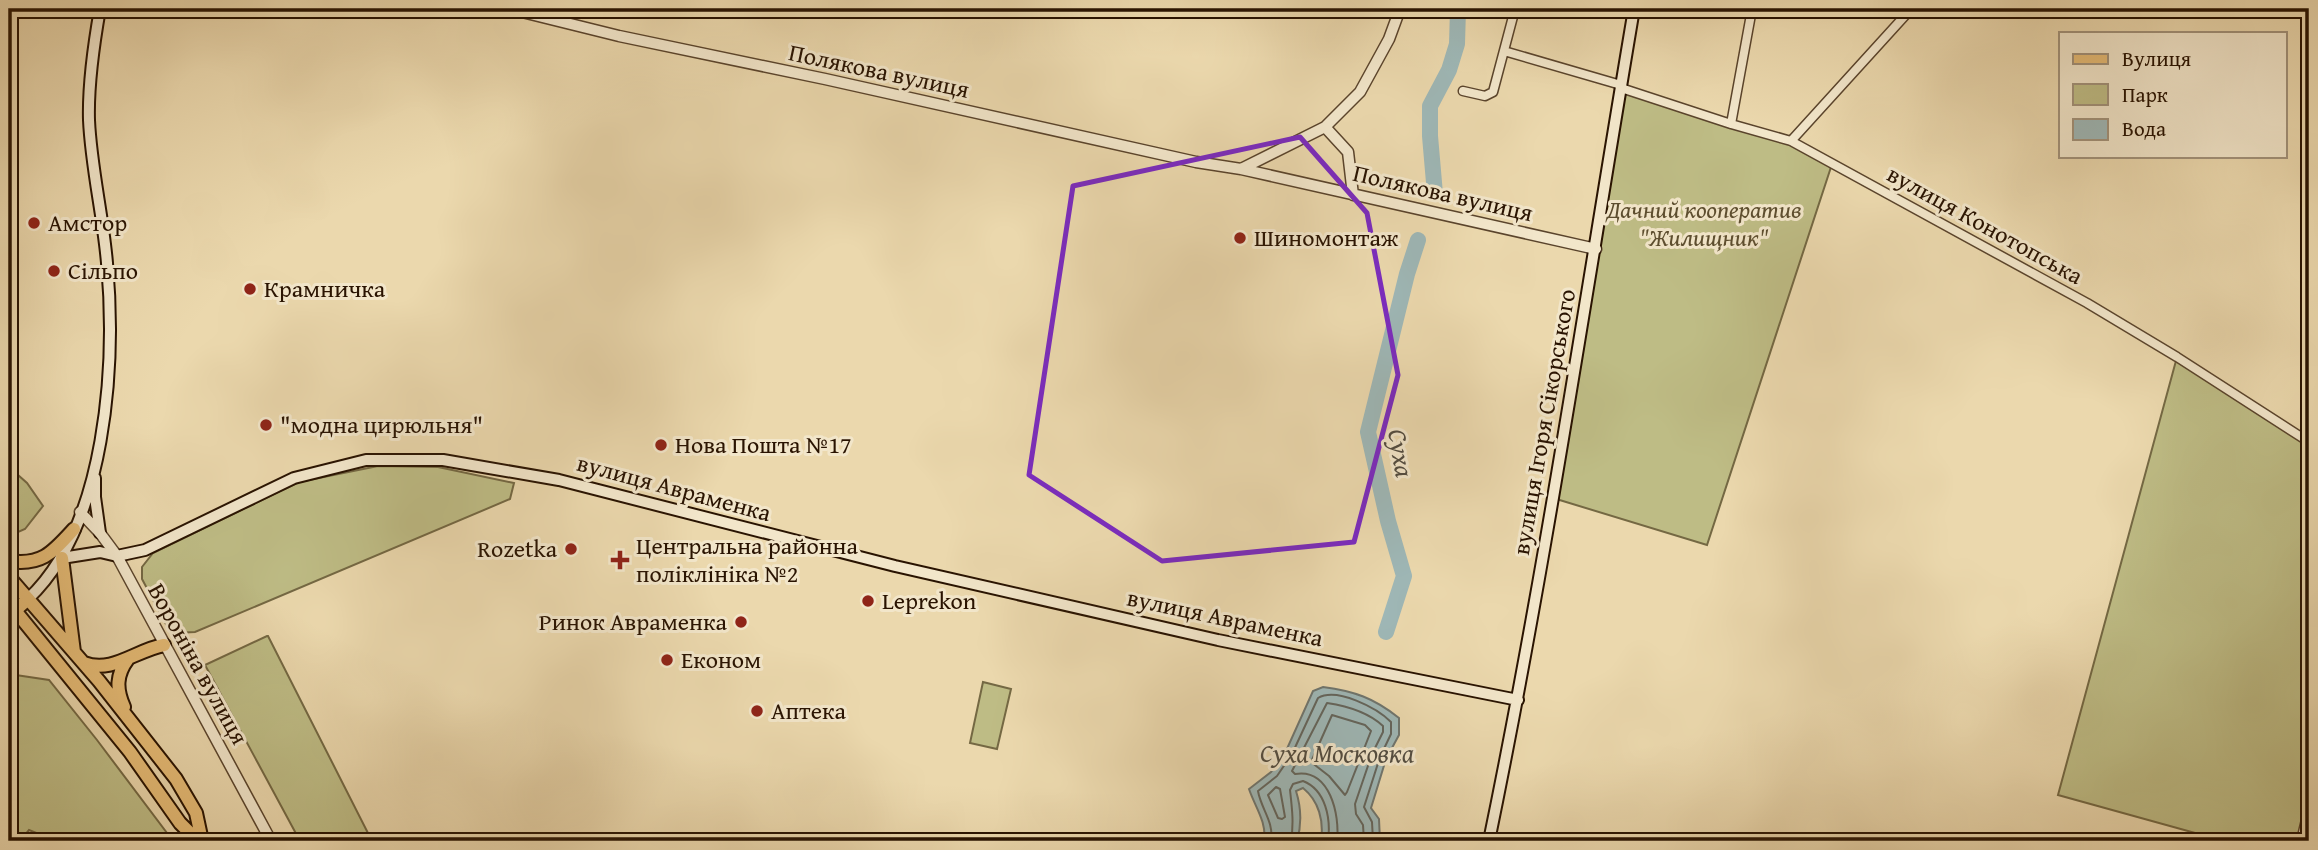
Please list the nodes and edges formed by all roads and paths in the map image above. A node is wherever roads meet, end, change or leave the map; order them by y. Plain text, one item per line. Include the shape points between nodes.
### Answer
1 (100, 9) edge
2 (510, 9) edge
3 (1400, 9) edge
4 (1515, 9) edge
5 (1634, 9) edge
6 (1752, 9) edge
7 (1911, 9) edge
8 (1504, 51) junction
9 (1621, 86) junction
10 (1463, 91) dead end
11 (1731, 124) junction
12 (1325, 127) junction
13 (1791, 141) junction
14 (1241, 169) junction
15 (1353, 195) junction
16 (1596, 249) junction
17 (2309, 442) edge
18 (96, 465) junction
19 (80, 512) junction
20 (74, 529) junction
21 (100, 533) junction
22 (117, 556) junction
23 (62, 558) junction
24 (9, 561) edge
25 (9, 577) edge
26 (28, 599) junction
27 (11, 610) edge
28 (164, 645) junction
29 (74, 652) junction
30 (131, 656) junction
31 (84, 663) junction
32 (1518, 700) junction
33 (129, 719) junction
34 (2309, 807) edge
35 (200, 841) edge
36 (271, 841) edge
37 (1489, 841) edge
38 (2301, 841) edge

1 - 18 main road via 89,119 107,261 110,368
2 - 14 street, Полякова вулиця
3 - 12 street via 1360,92
4 - 8 street
5 - 9 main road, вулиця Ігоря Сікорського
6 - 11 street
7 - 13 street
8 - 9 street, вулиця Конотопська
8 - 10 street via 1493,92 1485,96
9 - 11 street, вулиця Конотопська
9 - 16 main road, вулиця Ігоря Сікорського
11 - 13 street, вулиця Конотопська
12 - 14 street
12 - 15 street via 1348,152
13 - 17 street, вулиця Конотопська via 2087,303
14 - 15 street, Полякова вулиця
15 - 16 street, Полякова вулиця
16 - 32 main road, вулиця Ігоря Сікорського
18 - 19 main road
18 - 21 main road
19 - 20 main road
19 - 21 street, Вороніна вулиця
20 - 23 main road
20 - 24 main road via 44,558 25,564
21 - 22 street, Вороніна вулиця
22 - 23 main road, вулиця Авраменка via 100,552
22 - 28 street, Вороніна вулиця
22 - 32 main road, вулиця Авраменка via 145,550 294,478 366,460 443,460 559,481 895,566 1205,636
23 - 26 main road
23 - 29 main road
25 - 26 main road
26 - 27 main road
26 - 29 main road
27 - 35 main road via 122,742 180,823
28 - 30 main road
28 - 36 street, Вороніна вулиця
29 - 31 main road
30 - 31 main road via 112,666
30 - 33 main road via 121,668 117,684
31 - 33 main road
32 - 37 main road, вулиця Ігоря Сікорського
33 - 35 main road via 196,813
34 - 38 street

